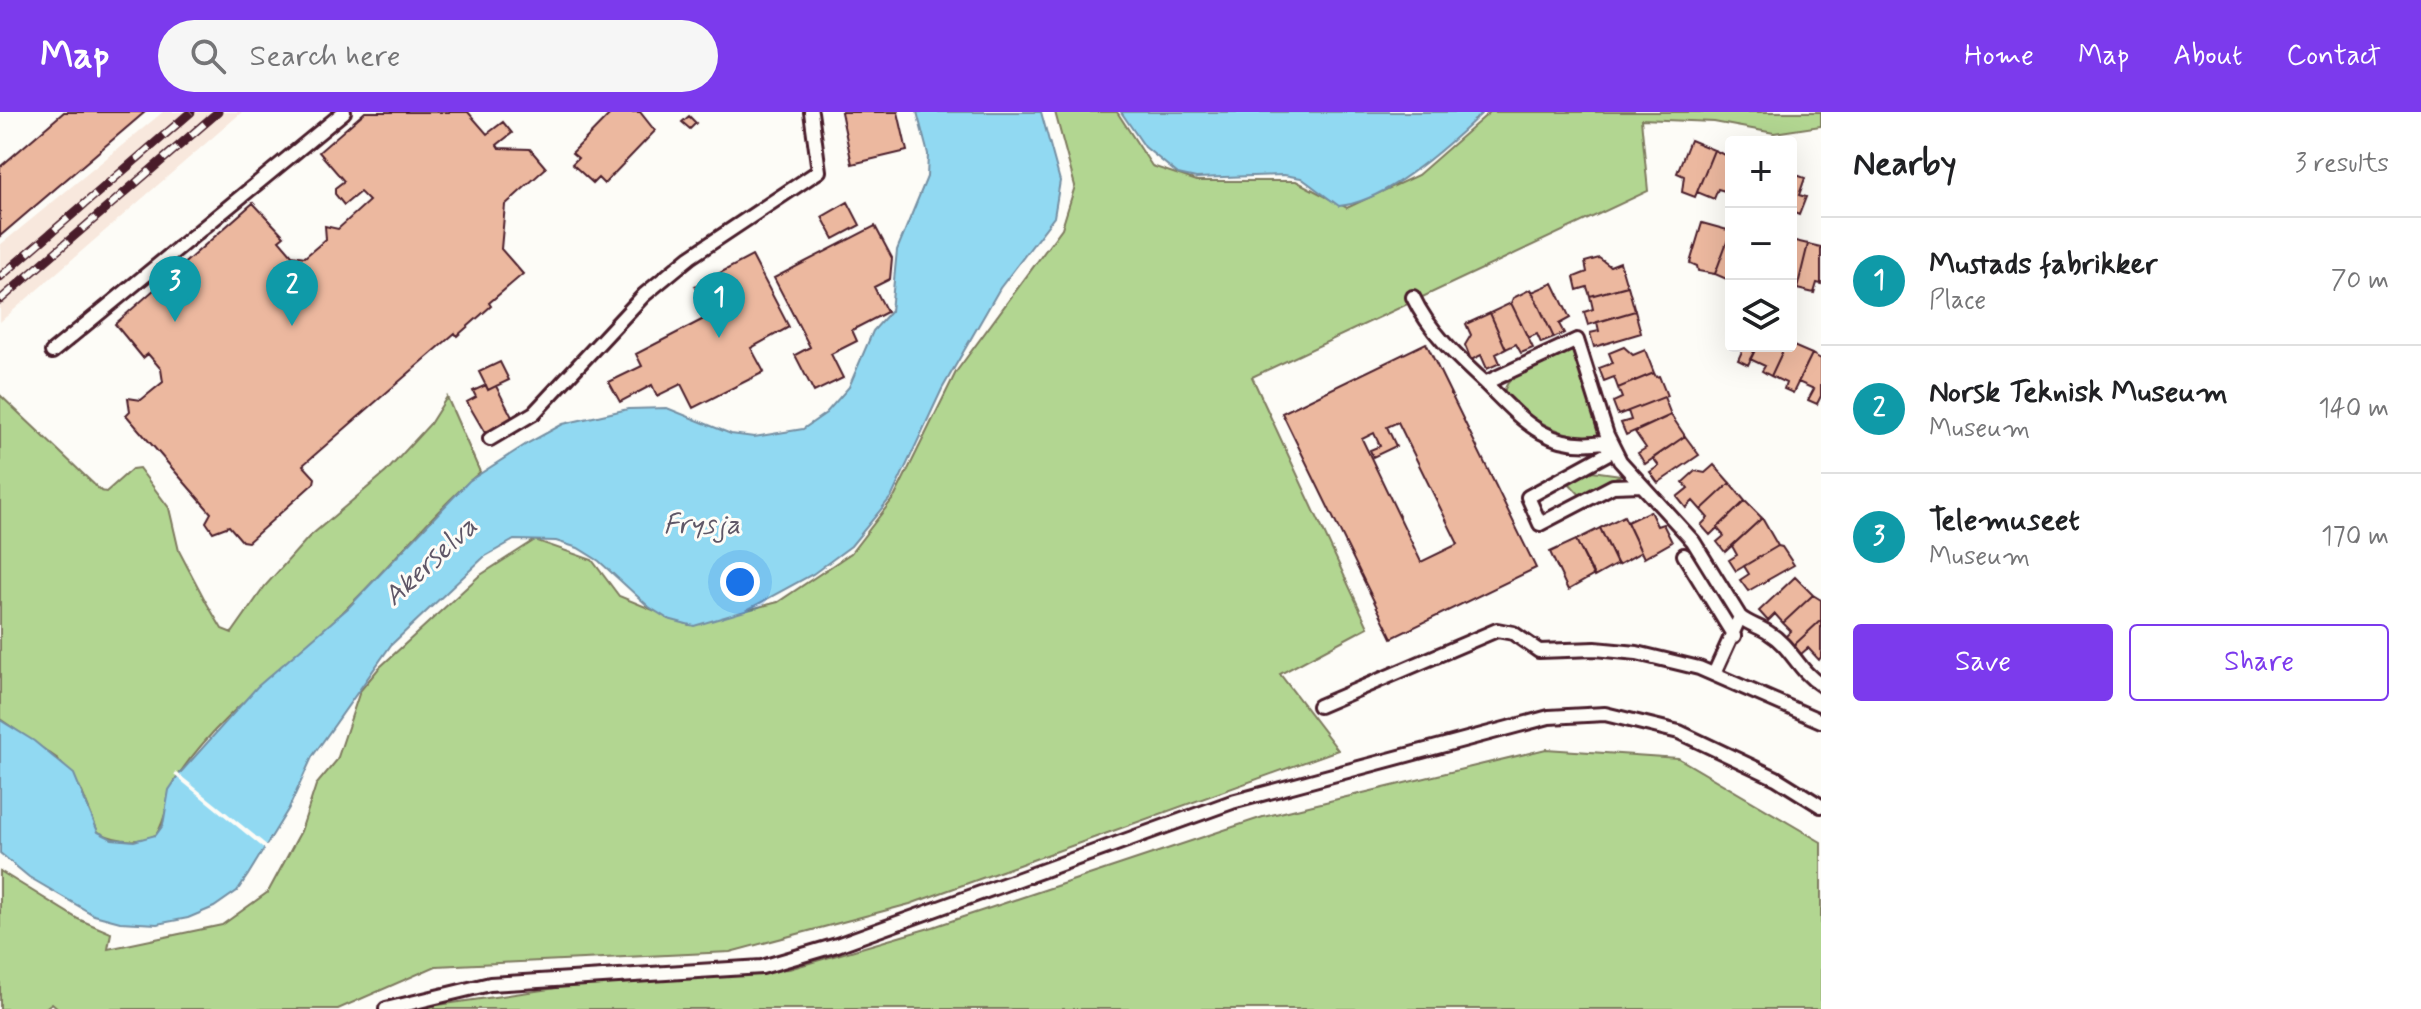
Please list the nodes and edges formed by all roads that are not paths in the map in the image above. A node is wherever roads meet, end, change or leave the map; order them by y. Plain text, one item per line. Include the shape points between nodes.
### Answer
1 (344, 112) edge
2 (811, 112) edge
3 (1413, 297) dead end
4 (52, 352) dead end
5 (1485, 383) junction
6 (490, 439) dead end
7 (1614, 450) junction
8 (1641, 485) junction
9 (1684, 555) dead end
10 (1740, 617) junction
11 (1734, 636) junction
12 (1714, 674) junction
13 (1821, 685) edge
14 (1319, 706) dead end
15 (1821, 721) edge
16 (1821, 806) edge
17 (386, 1009) edge

1 - 4 lane
2 - 6 lane via 819,171 690,257 644,295 534,413
3 - 5 lane via 1432,330
5 - 7 lane via 1504,406 1541,432 1585,445 1603,442
5 - 7 lane via 1577,340
7 - 8 lane
7 - 8 lane via 1528,497 1540,524 1613,486
8 - 10 lane via 1693,541
9 - 11 lane
10 - 11 lane
10 - 13 lane via 1770,633 1803,673
11 - 12 lane
12 - 14 lane via 1637,653 1539,651 1513,633 1497,630
12 - 15 lane
16 - 17 lane via 1776,778 1668,728 1605,714 1549,717 1232,802 850,941 762,967 490,984

